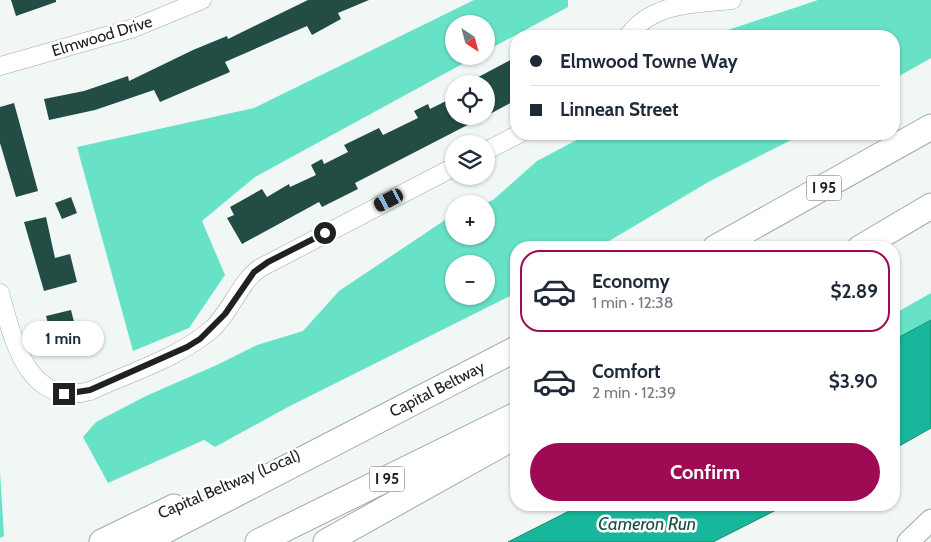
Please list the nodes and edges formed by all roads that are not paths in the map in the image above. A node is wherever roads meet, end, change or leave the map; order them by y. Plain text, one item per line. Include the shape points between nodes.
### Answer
1 (202, 0) edge
2 (732, 0) edge
3 (634, 30) edge
4 (0, 66) edge
5 (931, 127) edge
6 (510, 139) edge
7 (495, 146) edge
8 (445, 172) edge
9 (931, 206) edge
10 (727, 241) edge
11 (872, 241) edge
12 (0, 293) edge
13 (510, 352) edge
14 (510, 418) edge
15 (358, 429) junction
16 (510, 439) edge
17 (931, 520) edge
18 (102, 542) edge
19 (143, 542) edge
20 (258, 542) edge
21 (326, 542) edge
22 (908, 542) edge

1 - 4 street, Elmwood Drive via 134,28
2 - 3 street via 667,7
5 - 10 highway, I 95
6 - 7 street
8 - 12 street via 268,262 254,272 225,314 200,339 90,390 64,394 47,387 32,373 18,350
9 - 11 highway
13 - 15 highway, Capital Beltway
14 - 20 highway, I 95
15 - 18 highway, Capital Beltway (Local) via 167,510
15 - 19 highway
16 - 21 highway, I 95
17 - 22 main road

